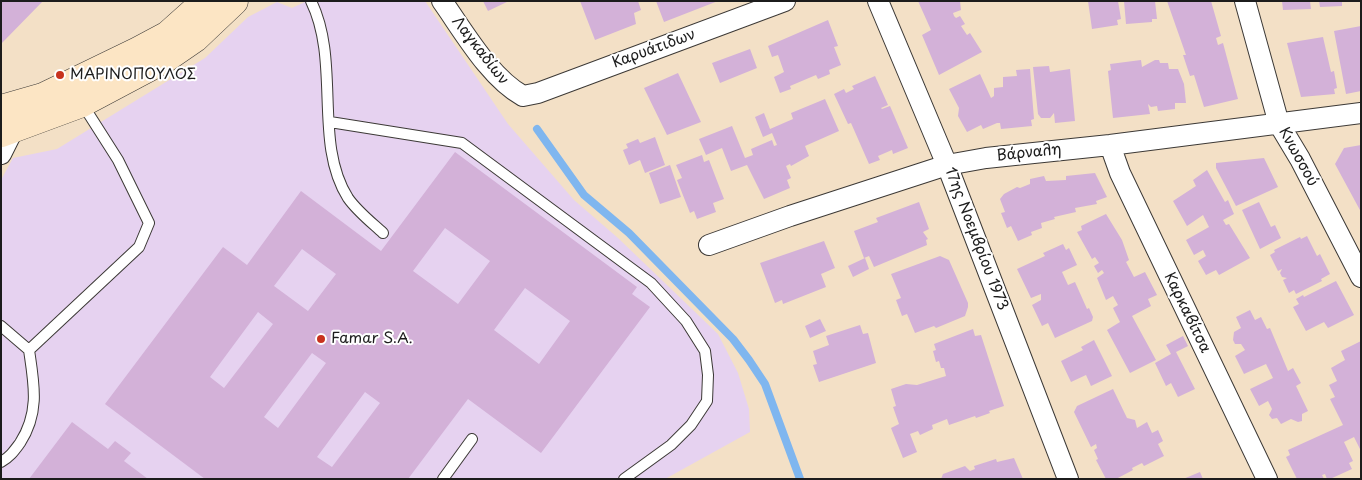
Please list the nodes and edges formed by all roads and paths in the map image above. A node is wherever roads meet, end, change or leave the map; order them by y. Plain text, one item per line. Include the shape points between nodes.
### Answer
1 (206, 1) edge
2 (234, 1) edge
3 (311, 1) edge
4 (442, 1) edge
5 (785, 1) edge
6 (878, 1) edge
7 (1245, 1) edge
8 (523, 96) joint
9 (82, 103) junction
10 (1361, 113) edge
11 (330, 122) junction
12 (1279, 124) junction
13 (4, 131) edge
14 (1110, 145) junction
15 (947, 165) junction
16 (383, 233) dead end
17 (709, 245) dead end
18 (1361, 276) edge
19 (1, 326) edge
20 (28, 350) junction
21 (472, 439) dead end
22 (1, 462) edge
23 (443, 479) edge
24 (624, 479) edge
25 (1068, 479) edge
26 (1267, 479) edge

1 - 13 street via 168,35 43,98
2 - 9 street via 180,50
3 - 11 lane via 318,15 327,57
4 - 8 street, Λαγκαδίων via 498,77
5 - 8 street, Καρυάτιδων
6 - 15 street, 17ης Νοεμβρίου 1973
7 - 12 street, Κνωσσού
9 - 13 street
9 - 20 lane via 118,160 149,223 139,247
10 - 12 street, Βάρναλη
11 - 16 lane via 338,176 349,198
11 - 24 lane via 462,143 651,283 686,321 705,351 707,401 691,425 671,445
12 - 14 street, Βάρναλη
12 - 18 street, Κνωσσού
14 - 15 street, Βάρναλη
14 - 26 street, Καρκαβίτσα via 1120,173
15 - 17 street, Βάρναλη
15 - 25 street, 17ης Νοεμβρίου 1973
19 - 20 lane
20 - 22 lane via 34,411 28,431 10,457
21 - 23 lane

